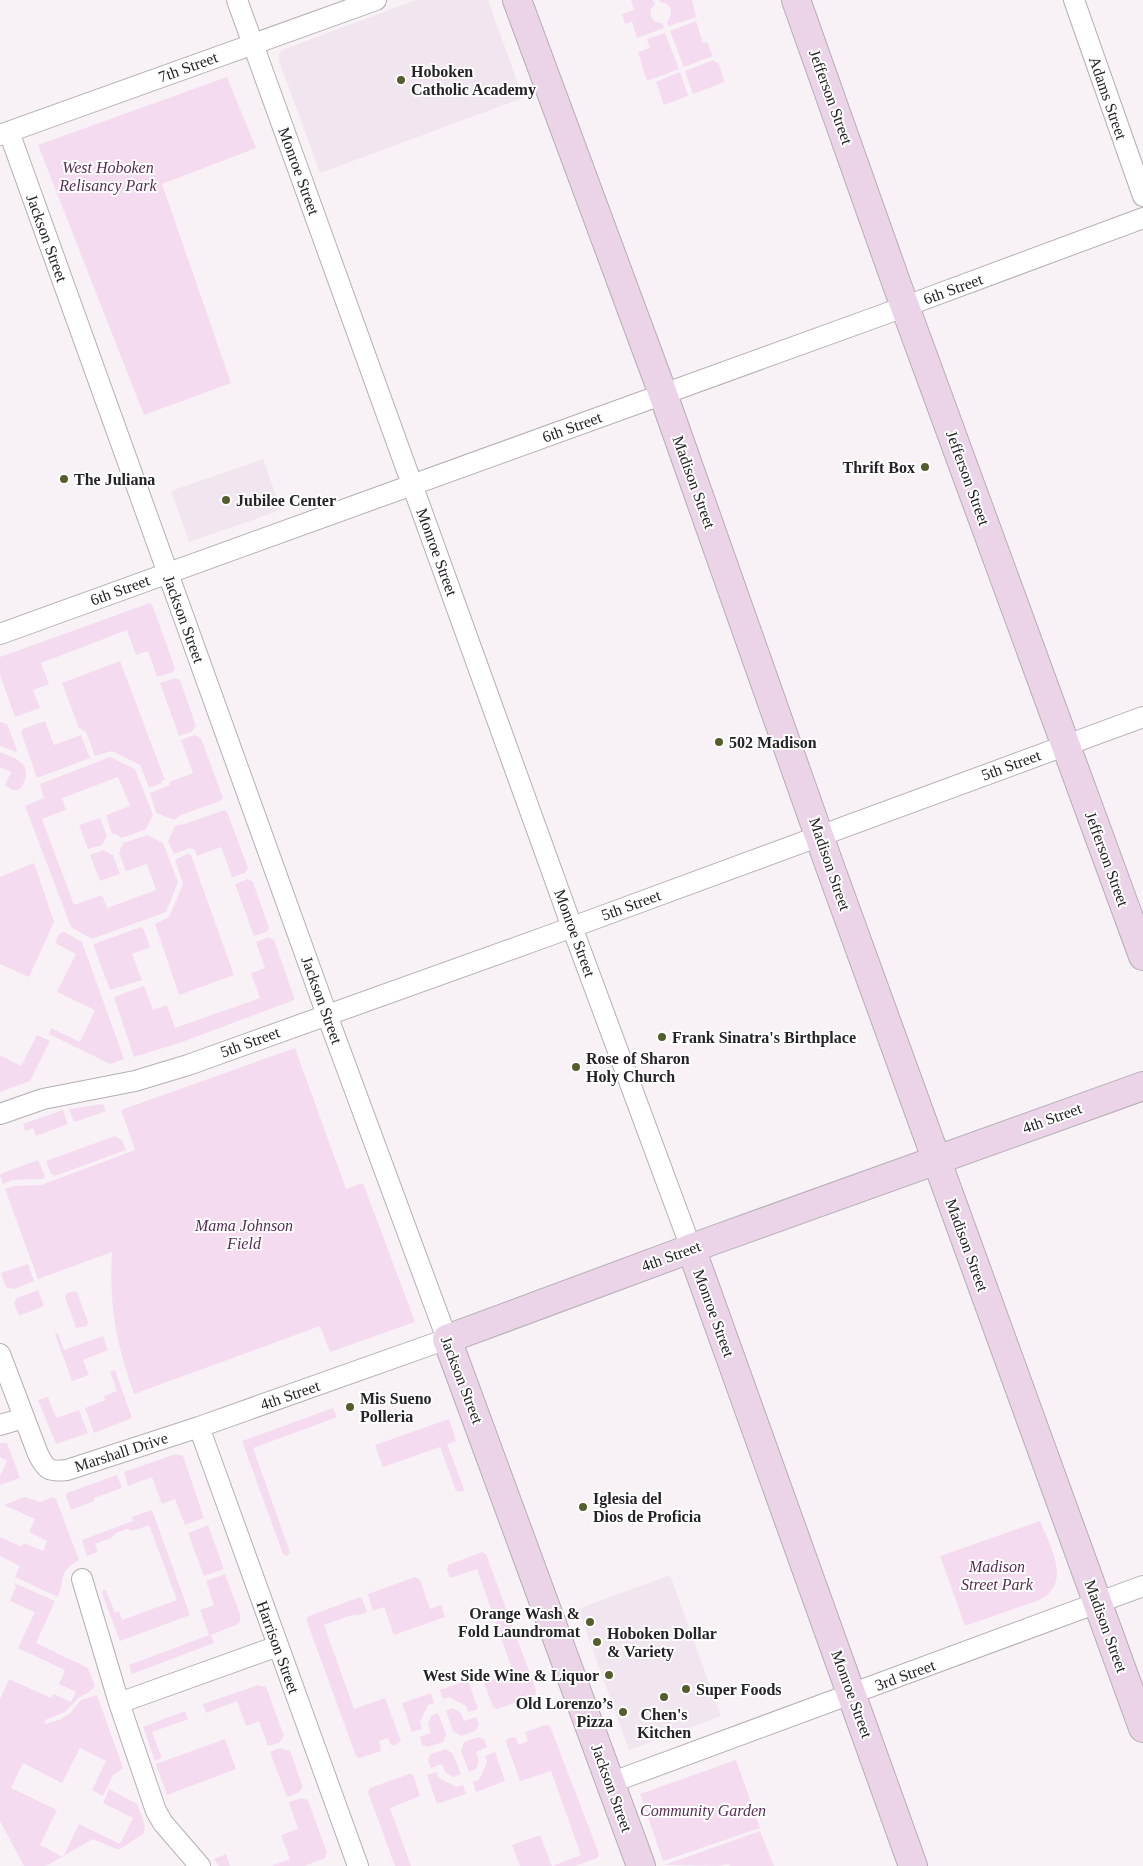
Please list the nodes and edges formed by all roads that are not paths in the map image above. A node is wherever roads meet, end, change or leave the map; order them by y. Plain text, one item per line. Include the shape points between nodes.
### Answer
1 (237, 0) edge
2 (376, 0) edge
3 (517, 0) edge
4 (796, 0) edge
5 (1074, 0) edge
6 (253, 44) junction
7 (4, 134) edge
8 (1143, 196) edge
9 (1143, 218) edge
10 (905, 307) junction
11 (663, 394) junction
12 (412, 484) junction
13 (168, 573) junction
14 (0, 634) edge
15 (1143, 717) edge
16 (1065, 745) junction
17 (820, 836) junction
18 (572, 927) junction
19 (1143, 956) edge
20 (327, 1015) junction
21 (1143, 1086) edge
22 (0, 1114) edge
23 (936, 1159) junction
24 (691, 1248) junction
25 (447, 1339) junction
26 (0, 1354) edge
27 (24, 1418) junction
28 (0, 1424) edge
29 (199, 1427) junction
30 (82, 1579) dead end
31 (1143, 1586) edge
32 (1098, 1602) junction
33 (278, 1646) junction
34 (852, 1694) junction
35 (119, 1703) junction
36 (1143, 1728) edge
37 (610, 1783) junction
38 (200, 1866) edge
39 (358, 1866) edge
40 (641, 1866) edge
41 (913, 1866) edge

1 - 6 street, Monroe Street
2 - 6 street, 7th Street
3 - 11 street, Madison Street
4 - 10 street, Jefferson Street
5 - 8 street, Adams Street
6 - 7 street, 7th Street
6 - 12 street, Monroe Street
7 - 13 street, Jackson Street
9 - 10 street, 6th Street
10 - 11 street, 6th Street
10 - 16 street, Jefferson Street
11 - 12 street, 6th Street
11 - 17 street, Madison Street
12 - 13 street, 6th Street
12 - 18 street, Monroe Street
13 - 14 street, 6th Street
13 - 20 street, Jackson Street
15 - 16 street, 5th Street
16 - 17 street, 5th Street
16 - 19 street, Jefferson Street
17 - 18 street, 5th Street
17 - 23 street, Madison Street
18 - 20 street, 5th Street
18 - 24 street, Monroe Street
20 - 22 street, 5th Street via 135,1081 43,1099
20 - 25 street, Jackson Street
21 - 23 street, 4th Street
23 - 24 street, 4th Street
23 - 32 street, Madison Street
24 - 25 street, 4th Street
24 - 34 street, Monroe Street
25 - 29 street, 4th Street
25 - 37 street, Jackson Street
26 - 27 street, Marshall Drive
27 - 28 street
27 - 29 street, Marshall Drive via 41,1462 46,1468 56,1471
29 - 33 street, Harrison Street
30 - 35 street
31 - 32 street, 3rd Street
32 - 34 street, 3rd Street
32 - 36 street, Madison Street
33 - 35 street
33 - 39 street, Harrison Street
34 - 37 street, 3rd Street
34 - 41 street, Monroe Street
35 - 38 street via 156,1811 162,1823
37 - 40 street, Jackson Street

